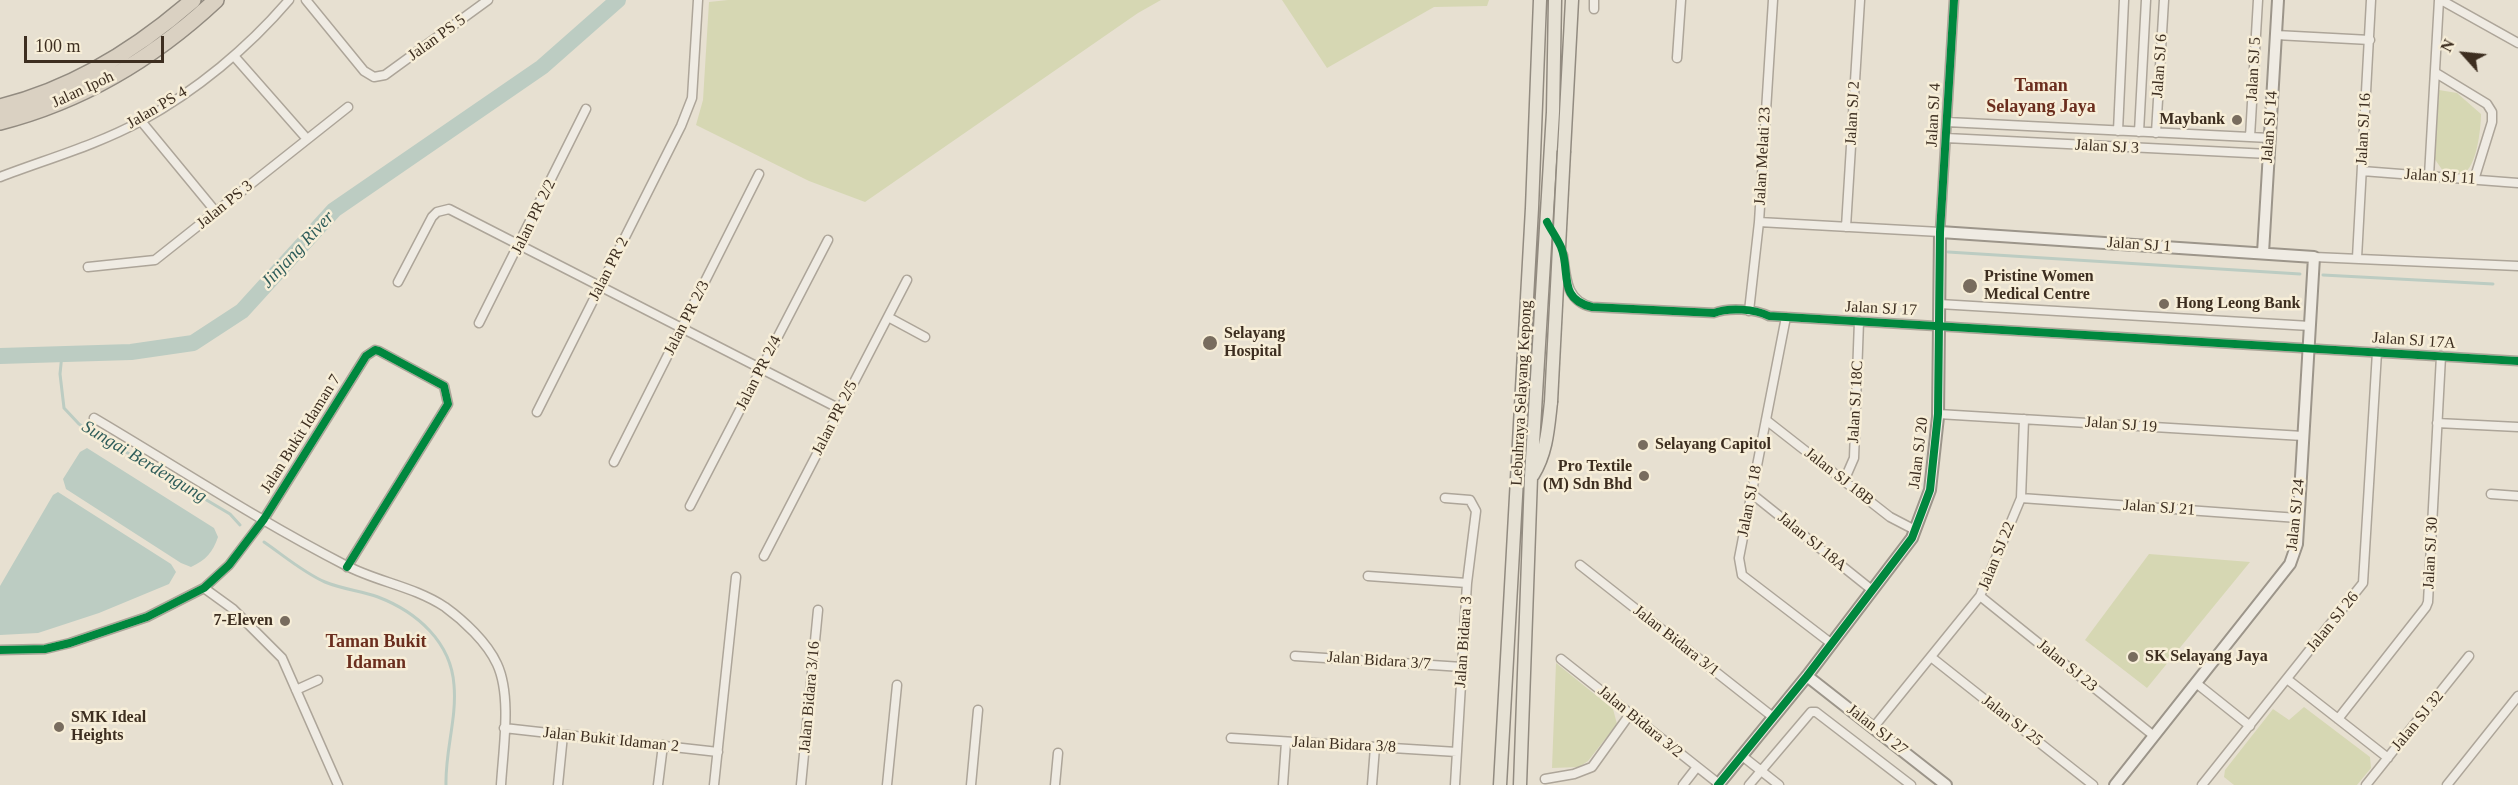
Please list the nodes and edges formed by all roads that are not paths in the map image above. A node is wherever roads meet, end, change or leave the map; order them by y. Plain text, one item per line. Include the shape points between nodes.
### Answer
1 (193, 0) edge
2 (216, 0) edge
3 (289, 0) edge
4 (320, 0) edge
5 (488, 0) edge
6 (690, 0) edge
7 (704, 0) edge
8 (1540, 0) edge
9 (1555, 0) edge
10 (1572, 0) edge
11 (1681, 0) edge
12 (1773, 0) edge
13 (1860, 0) edge
14 (1954, 0) edge
15 (2124, 0) edge
16 (2146, 0) edge
17 (2164, 0) edge
18 (2258, 0) edge
19 (2278, 0) edge
20 (2372, 0) edge
21 (2444, 1) edge
22 (309, 3) edge
23 (698, 4) edge
24 (2276, 35) junction
25 (2370, 40) junction
26 (2518, 43) edge
27 (234, 56) junction
28 (1677, 58) dead end
29 (2436, 73) junction
30 (0, 107) edge
31 (348, 107) dead end
32 (586, 109) dead end
33 (141, 121) junction
34 (0, 122) edge
35 (1947, 122) junction
36 (2118, 130) junction
37 (2139, 132) junction
38 (2156, 133) junction
39 (1946, 138) junction
40 (2250, 138) junction
41 (2270, 138) junction
42 (307, 139) junction
43 (2269, 154) junction
44 (2362, 171) junction
45 (759, 174) dead end
46 (2429, 176) junction
47 (0, 177) edge
48 (2474, 180) junction
49 (2518, 183) edge
50 (216, 212) junction
51 (1547, 222) junction
52 (1759, 222) junction
53 (1846, 227) junction
54 (1940, 232) junction
55 (828, 240) dead end
56 (520, 245) junction
57 (2263, 253) junction
58 (2314, 257) junction
59 (2357, 258) junction
60 (2518, 266) edge
61 (88, 267) dead end
62 (907, 280) dead end
63 (398, 282) dead end
64 (601, 286) junction
65 (1939, 304) junction
66 (1749, 311) junction
67 (888, 317) junction
68 (1786, 317) junction
69 (1859, 321) junction
70 (479, 323) dead end
71 (1939, 326) junction
72 (2310, 326) junction
73 (682, 328) junction
74 (926, 338) dead end
75 (2309, 347) junction
76 (2377, 352) junction
77 (2441, 356) junction
78 (2518, 361) edge
79 (761, 369) junction
80 (840, 409) junction
81 (537, 412) dead end
82 (1938, 414) junction
83 (94, 418) dead end
84 (2024, 419) junction
85 (1766, 420) junction
86 (2437, 423) junction
87 (2518, 427) edge
88 (2303, 436) junction
89 (614, 462) dead end
90 (1531, 477) junction
91 (1844, 481) junction
92 (1752, 494) junction
93 (2492, 494) dead end
94 (2518, 496) edge
95 (1444, 498) dead end
96 (2021, 498) junction
97 (690, 506) dead end
98 (2298, 518) junction
99 (264, 519) junction
100 (1915, 530) junction
101 (764, 556) dead end
102 (1580, 565) dead end
103 (347, 567) junction
104 (1368, 576) dead end
105 (736, 577) dead end
106 (1467, 583) junction
107 (204, 588) junction
108 (1872, 590) junction
109 (1980, 596) junction
110 (818, 609) dead end
111 (1832, 644) junction
112 (0, 650) edge
113 (1295, 656) dead end
114 (2469, 656) dead end
115 (1931, 657) junction
116 (1562, 659) dead end
117 (1462, 667) junction
118 (1807, 676) junction
119 (2287, 679) junction
120 (318, 680) dead end
121 (2196, 683) junction
122 (897, 685) dead end
123 (296, 690) junction
124 (2515, 699) edge
125 (978, 710) dead end
126 (1630, 714) junction
127 (1773, 717) junction
128 (2338, 719) junction
129 (2250, 726) junction
130 (504, 728) junction
131 (1873, 728) junction
132 (563, 735) junction
133 (2154, 736) junction
134 (1231, 738) dead end
135 (1286, 742) junction
136 (663, 746) junction
137 (1375, 747) junction
138 (718, 752) junction
139 (1457, 752) junction
140 (1058, 753) dead end
141 (1741, 755) junction
142 (2388, 758) junction
143 (1697, 767) junction
144 (1760, 770) junction
145 (1545, 778) dead end
146 (338, 785) edge
147 (501, 785) edge
148 (558, 785) edge
149 (658, 785) edge
150 (714, 785) edge
151 (801, 785) edge
152 (887, 785) edge
153 (971, 785) edge
154 (1055, 785) edge
155 (1283, 785) edge
156 (1372, 785) edge
157 (1455, 785) edge
158 (1500, 785) edge
159 (1520, 785) edge
160 (1683, 785) edge
161 (1718, 785) edge
162 (1749, 785) edge
163 (1779, 785) edge
164 (1911, 785) edge
165 (1946, 785) edge
166 (2093, 785) edge
167 (2115, 785) edge
168 (2202, 785) edge
169 (2366, 785) edge
170 (2447, 785) edge

1 - 30 highway, Jalan Ipoh via 154,32 98,68 44,93
2 - 34 highway, Jalan Ipoh via 164,44 120,73 63,101
3 - 27 street, Jalan PS 4
4 - 22 street
5 - 22 street, Jalan PS 5 via 386,75 374,76 364,71
6 - 23 street
7 - 23 street
8 - 158 main road, Lebuhraya Selayang Kepong
9 - 51 main road, Lebuhraya Selayang Kepong
10 - 90 main road, bridge via 1549,434
11 - 28 street
12 - 52 street, Jalan Melati 23
13 - 53 street, Jalan SJ 2
14 - 35 street, Jalan SJ 4
15 - 36 street
16 - 37 street
17 - 38 street, Jalan SJ 6
18 - 40 street, Jalan SJ 5
19 - 24 street, Jalan SJ 14
20 - 25 street, Jalan SJ 16
21 - 26 street
21 - 29 street
23 - 64 street, Jalan PR 2 via 692,98
24 - 25 street
24 - 41 street, Jalan SJ 14
25 - 44 street, Jalan SJ 16
27 - 33 street, Jalan PS 4
27 - 42 street
29 - 46 street
29 - 48 street via 2487,104 2492,112
31 - 42 street, Jalan PS 3
32 - 56 street, Jalan PR 2/2
33 - 47 street, Jalan PS 4
33 - 50 street
35 - 36 street, Jalan SJ 3
35 - 39 street, Jalan SJ 4
36 - 37 street, Jalan SJ 3
37 - 38 street, Jalan SJ 3
38 - 40 street, Jalan SJ 3
39 - 43 street, Jalan SJ 3
39 - 54 street, Jalan SJ 4
40 - 41 street, Jalan SJ 3
41 - 43 street, Jalan SJ 14
42 - 50 street, Jalan PS 3
43 - 57 street, Jalan SJ 14
44 - 46 street, Jalan SJ 11
44 - 59 street, Jalan SJ 16
45 - 73 street, Jalan PR 2/3
46 - 48 street, Jalan SJ 11
48 - 49 street, Jalan SJ 11
50 - 61 street, Jalan PS 3 via 155,260
51 - 66 street, Jalan SJ 17 via 1562,249 1568,287 1581,305 1714,313 1723,309
51 - 90 main road, Lebuhraya Selayang Kepong
52 - 53 street, Jalan SJ 1
52 - 66 street, Jalan Melati 23
53 - 54 street, Jalan SJ 1
54 - 57 street, Jalan SJ 1
54 - 65 street, Jalan SJ 20
55 - 79 street, Jalan PR 2/4
56 - 63 street via 449,208 432,217
56 - 64 street
56 - 70 street, Jalan PR 2/2
57 - 58 street, Jalan SJ 1
58 - 59 street, Jalan SJ 1
58 - 72 street, Jalan SJ 24
59 - 60 street, Jalan SJ 1
62 - 67 street, Jalan PR 2/5
64 - 73 street
64 - 81 street, Jalan PR 2
65 - 71 street, Jalan SJ 20
65 - 72 street, Jalan SJ 17
66 - 68 street, Jalan SJ 17
67 - 74 street
67 - 80 street, Jalan PR 2/5
68 - 69 street, Jalan SJ 17
68 - 85 street, Jalan SJ 18
69 - 71 street, Jalan SJ 17
69 - 91 street, Jalan SJ 18C via 1854,458
71 - 75 street, Jalan SJ 17
71 - 82 street, Jalan SJ 20
72 - 75 street, Jalan SJ 24
73 - 79 street
73 - 89 street, Jalan PR 2/3
75 - 76 street, Jalan SJ 17A
75 - 88 street, Jalan SJ 24
76 - 77 street, Jalan SJ 17A
76 - 119 street, Jalan SJ 26 via 2363,583
77 - 78 street, Jalan SJ 17A
77 - 86 street, Jalan SJ 30
79 - 80 street
79 - 97 street, Jalan PR 2/4
80 - 101 street, Jalan PR 2/5
82 - 84 street, Jalan SJ 19
82 - 100 street, Jalan SJ 20 via 1930,490
83 - 99 street
84 - 88 street, Jalan SJ 19
84 - 96 street, Jalan SJ 22
85 - 91 street, Jalan SJ 18B
85 - 92 street, Jalan SJ 18
86 - 87 street
86 - 128 street, Jalan SJ 30 via 2426,608
88 - 98 street, Jalan SJ 24
90 - 159 main road, Lebuhraya Selayang Kepong
91 - 100 street, Jalan SJ 18B via 1890,517
92 - 108 street, Jalan SJ 18A
92 - 111 street, Jalan SJ 18 via 1739,558 1742,574
93 - 94 street
95 - 106 street, Jalan Bidara 3 via 1472,501 1476,511
96 - 98 street, Jalan SJ 21
96 - 109 street, Jalan SJ 22
98 - 121 street, Jalan SJ 24 via 2290,564
99 - 103 street
99 - 103 street, Jalan Bukit Idaman 7 via 370,353 384,352 444,386 448,398 443,415
99 - 107 street, Jalan Bukit Idaman 7 via 229,565
100 - 108 street, Jalan SJ 20
102 - 127 street, Jalan Bidara 3/1
103 - 130 street via 410,588 445,608 469,628 502,676
104 - 106 street
105 - 138 street
106 - 117 street, Jalan Bidara 3
107 - 112 street, Jalan Bukit Idaman 7 via 147,617 70,643 45,649
107 - 123 street via 233,609 282,658
108 - 111 street, Jalan SJ 20
109 - 115 street, Jalan SJ 22
109 - 133 street, Jalan SJ 23
110 - 151 street, Jalan Bidara 3/16
111 - 118 street, Jalan SJ 20
113 - 117 street, Jalan Bidara 3/7
114 - 142 street, Jalan SJ 32
115 - 131 street, Jalan SJ 22
115 - 166 street, Jalan SJ 25
116 - 126 street, Jalan Bidara 3/2
117 - 139 street, Jalan Bidara 3
118 - 127 street, Jalan SJ 20
118 - 131 street, Jalan SJ 27
119 - 128 street
119 - 129 street, Jalan SJ 26
120 - 123 street
121 - 129 street
121 - 133 street, Jalan SJ 24
122 - 152 street
123 - 146 street
124 - 170 street
125 - 153 street
126 - 143 street, Jalan Bidara 3/2
126 - 145 street via 1592,767
127 - 141 street, Jalan SJ 20
128 - 142 street
129 - 168 street, Jalan SJ 26
130 - 132 street, Jalan Bukit Idaman 2
130 - 147 street
131 - 165 street, Jalan SJ 27
132 - 136 street, Jalan Bukit Idaman 2
132 - 148 street
133 - 167 street, Jalan SJ 24
134 - 135 street, Jalan Bidara 3/8
135 - 137 street, Jalan Bidara 3/8
135 - 155 street
136 - 138 street, Jalan Bukit Idaman 2
136 - 149 street
137 - 139 street, Jalan Bidara 3/8
137 - 156 street
138 - 150 street
139 - 157 street, Jalan Bidara 3
140 - 154 street
141 - 144 street
141 - 161 street, Jalan SJ 20
142 - 169 street, Jalan SJ 32
143 - 160 street
143 - 161 street, Jalan Bidara 3/2
144 - 162 street
144 - 163 street
144 - 164 street via 1806,714 1816,712

